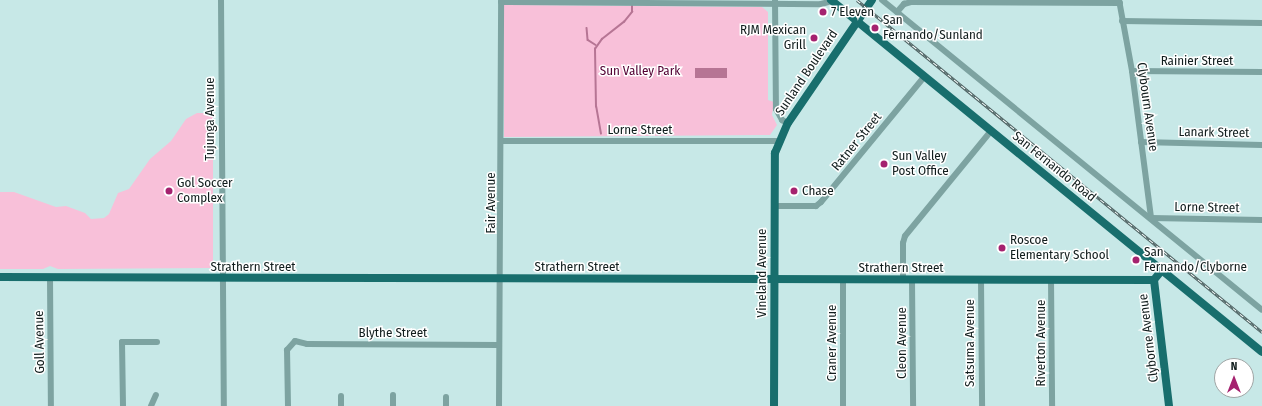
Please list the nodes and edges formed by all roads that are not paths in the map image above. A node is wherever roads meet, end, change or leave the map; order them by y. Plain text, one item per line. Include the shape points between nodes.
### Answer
1 (220, 0) edge
2 (832, 0) edge
3 (872, 0) edge
4 (882, 0) edge
5 (501, 1) edge
6 (636, 1) edge
7 (700, 1) edge
8 (775, 2) edge
9 (1119, 2) edge
10 (897, 12) junction
11 (857, 21) junction
12 (1122, 21) junction
13 (1262, 22) edge
14 (1132, 72) junction
15 (1262, 72) edge
16 (924, 76) junction
17 (788, 123) junction
18 (992, 131) junction
19 (502, 141) junction
20 (778, 141) junction
21 (1141, 142) junction
22 (1262, 145) edge
23 (774, 206) junction
24 (1151, 218) junction
25 (1262, 220) edge
26 (1162, 270) junction
27 (0, 277) edge
28 (50, 277) junction
29 (221, 279) junction
30 (502, 279) junction
31 (774, 279) junction
32 (1051, 279) junction
33 (843, 280) junction
34 (903, 280) junction
35 (912, 280) junction
36 (981, 280) junction
37 (1154, 280) junction
38 (1262, 310) edge
39 (157, 342) dead end
40 (499, 345) junction
41 (1262, 352) edge
42 (156, 395) dead end
43 (393, 395) dead end
44 (341, 396) dead end
45 (446, 397) dead end
46 (51, 406) edge
47 (123, 406) edge
48 (151, 406) edge
49 (224, 406) edge
50 (288, 406) edge
51 (341, 406) edge
52 (393, 406) edge
53 (446, 406) edge
54 (499, 406) edge
55 (774, 406) edge
56 (843, 406) edge
57 (913, 406) edge
58 (982, 406) edge
59 (1052, 406) edge
60 (1169, 406) edge

1 - 29 street, Tujunga Avenue
2 - 8 street via 821,4
2 - 11 main road, San Fernando Road
3 - 11 main road, Sunland Boulevard
4 - 10 street, San Fernando Road
5 - 6 street
5 - 19 street, Fair Avenue
6 - 7 street
7 - 8 street
8 - 17 street via 776,109 782,120
9 - 10 street via 911,2 904,4
9 - 12 street, Clybourn Avenue
10 - 24 street, San Fernando Road
11 - 16 main road, San Fernando Road
11 - 17 main road, Sunland Boulevard
12 - 13 street
12 - 14 street, Clybourn Avenue
14 - 15 street, Rainier Street
14 - 21 street, Clybourn Avenue
16 - 18 main road, San Fernando Road
16 - 23 street, Ratner Street via 821,202 816,206
17 - 20 main road, Sunland Boulevard
18 - 26 main road, San Fernando Road
18 - 34 street via 905,236
19 - 20 street, Lorne Street
19 - 30 street, Fair Avenue
20 - 23 main road, Vineland Avenue via 774,161
21 - 22 street, Lanark Street
21 - 24 street, Clybourn Avenue
23 - 31 main road, Vineland Avenue
24 - 25 street, Lorne Street
24 - 38 street, San Fernando Road
26 - 37 main road, Clyborne Avenue
26 - 41 main road, San Fernando Road
27 - 28 main road, Strathern Street
28 - 29 main road, Strathern Street
28 - 46 street, Goll Avenue
29 - 30 main road, Strathern Street
29 - 49 street, Tujunga Avenue
30 - 31 main road, Strathern Street
30 - 40 street, Fair Avenue via 499,295
31 - 33 main road, Strathern Street
31 - 55 main road, Vineland Avenue
32 - 36 main road, Strathern Street
32 - 37 main road, Strathern Street
32 - 59 street, Riverton Avenue
33 - 34 main road, Strathern Street
33 - 56 street, Craner Avenue
34 - 35 main road, Strathern Street
35 - 36 main road, Strathern Street
35 - 57 street, Cleon Avenue
36 - 58 street, Satsuma Avenue
37 - 60 main road, Clyborne Avenue
39 - 47 street via 122,342
40 - 50 street, Blythe Street via 295,342 286,350
40 - 54 street, Fair Avenue
42 - 48 street
43 - 52 street
44 - 51 street
45 - 53 street

